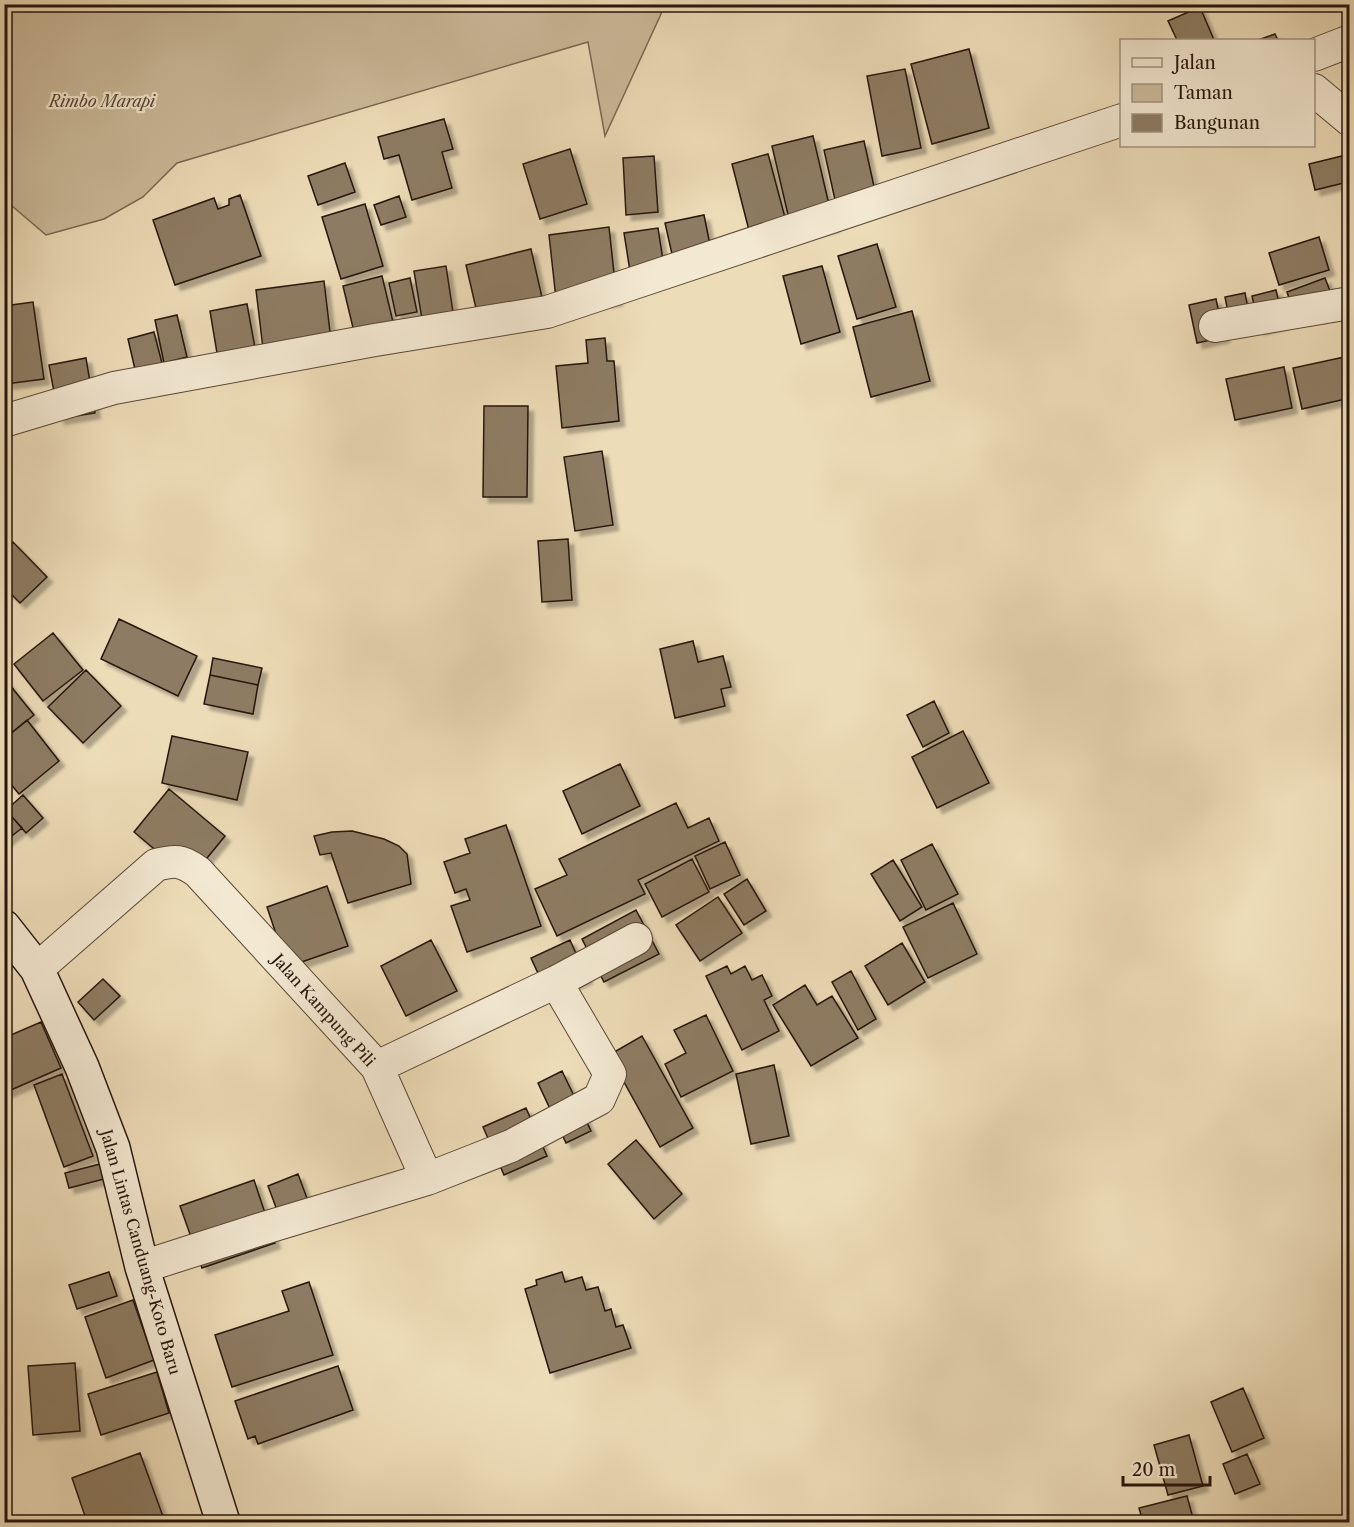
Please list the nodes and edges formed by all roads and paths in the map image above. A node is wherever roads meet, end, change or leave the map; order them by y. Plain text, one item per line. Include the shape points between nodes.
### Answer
1 (1350, 41) edge
2 (1315, 55) edge
3 (1315, 91) edge
4 (1350, 120) edge
5 (1120, 121) edge
6 (1350, 303) edge
7 (1215, 327) dead end
8 (4, 421) edge
9 (4, 927) edge
10 (636, 939) dead end
11 (37, 969) junction
12 (556, 982) junction
13 (377, 1067) junction
14 (427, 1179) junction
15 (142, 1267) junction
16 (223, 1522) edge

1 - 2 street
3 - 4 street
5 - 8 street via 547,312 114,388
6 - 7 street
9 - 11 main road, Jalan Lintas Canduang-Koto Baru
10 - 12 street
11 - 13 street, Jalan Kampung Pili via 156,866 171,861 186,863
11 - 15 main road, Jalan Lintas Canduang-Koto Baru via 113,1148
12 - 13 street
12 - 14 street via 610,1074 599,1099 511,1146
13 - 14 street, Jalan Kampung Pili
14 - 15 street
15 - 16 main road, Jalan Lintas Canduang-Koto Baru

